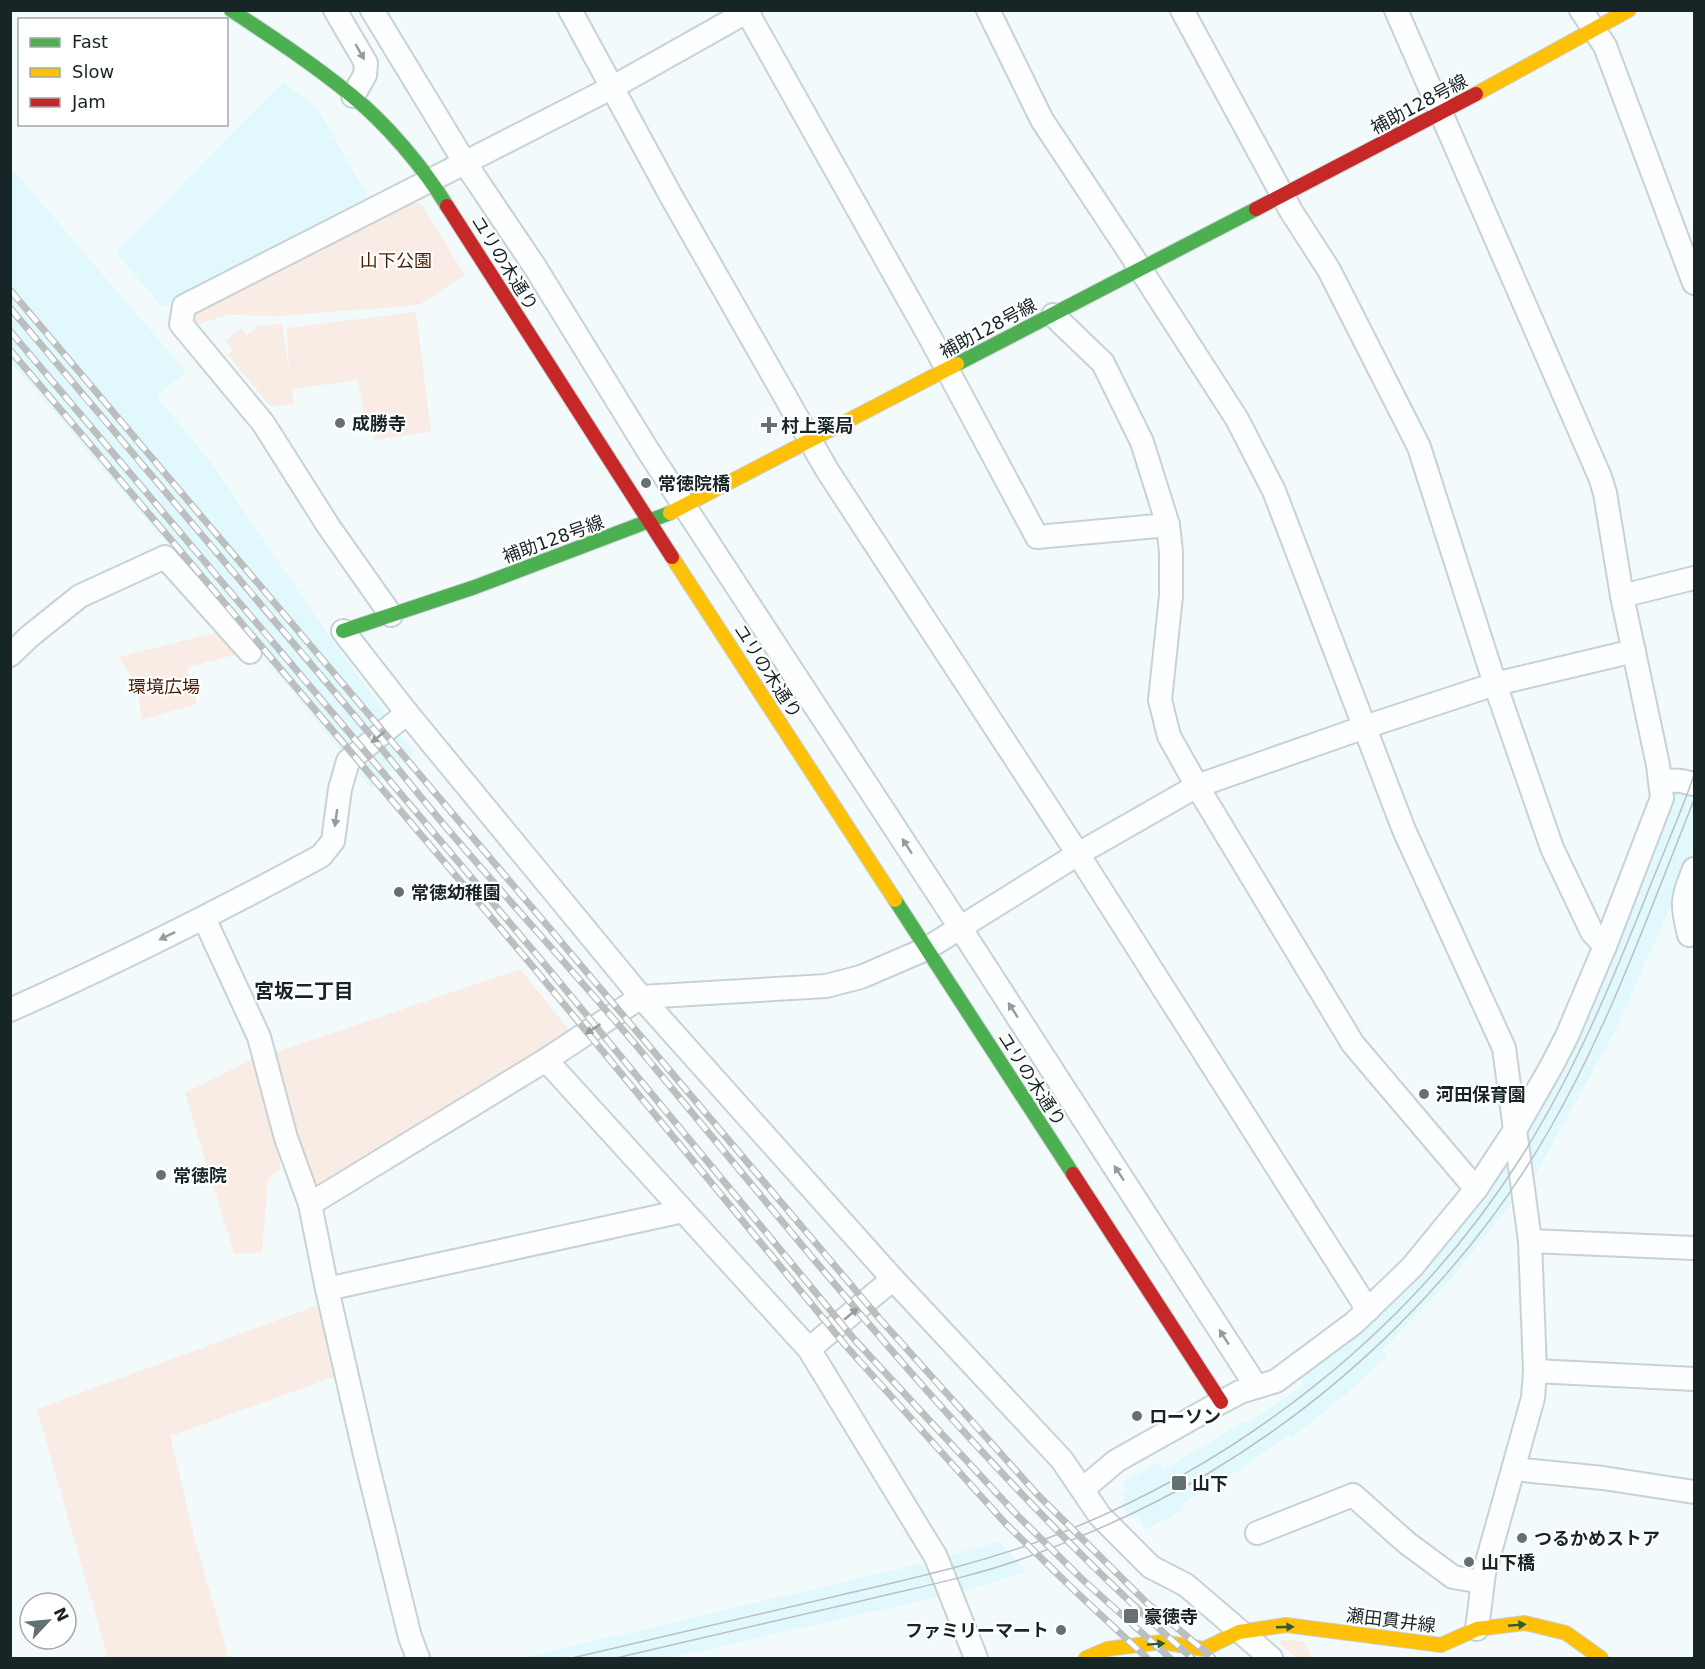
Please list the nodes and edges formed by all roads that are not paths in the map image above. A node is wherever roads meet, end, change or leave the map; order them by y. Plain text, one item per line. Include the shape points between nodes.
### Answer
1 (231, 10) edge
2 (335, 10) edge
3 (372, 10) edge
4 (570, 10) edge
5 (988, 10) edge
6 (1182, 10) edge
7 (1396, 10) edge
8 (1629, 10) edge
9 (748, 11) edge
10 (1587, 20) edge
11 (613, 87) junction
12 (352, 96) junction
13 (1442, 113) junction
14 (465, 163) junction
15 (431, 180) junction
16 (1283, 195) junction
17 (1140, 268) junction
18 (1695, 283) edge
19 (1053, 315) junction
20 (948, 370) junction
21 (811, 441) junction
22 (685, 505) junction
23 (650, 522) junction
24 (1168, 525) junction
25 (1695, 578) edge
26 (1622, 596) junction
27 (391, 615) junction
28 (343, 631) joint
29 (1634, 651) junction
30 (250, 652) dead end
31 (10, 655) edge
32 (1495, 684) junction
33 (406, 714) junction
34 (1365, 727) junction
35 (1660, 780) junction
36 (1695, 784) edge
37 (1197, 786) junction
38 (1078, 854) junction
39 (1695, 869) edge
40 (204, 918) junction
41 (961, 929) junction
42 (1695, 934) edge
43 (1605, 946) junction
44 (926, 949) junction
45 (641, 997) junction
46 (10, 1010) edge
47 (546, 1060) junction
48 (1515, 1130) junction
49 (1476, 1189) junction
50 (310, 1204) junction
51 (683, 1211) junction
52 (1530, 1241) junction
53 (1695, 1248) edge
54 (893, 1279) junction
55 (327, 1289) junction
56 (1368, 1310) junction
57 (809, 1349) junction
58 (1535, 1371) junction
59 (1695, 1379) edge
60 (1256, 1386) junction
61 (1221, 1402) junction
62 (1514, 1469) junction
63 (1083, 1489) junction
64 (1695, 1492) edge
65 (1257, 1533) dead end
66 (1482, 1582) junction
67 (1478, 1629) junction
68 (1239, 1632) junction
69 (1439, 1652) edge
70 (418, 1659) edge
71 (976, 1659) edge
72 (1086, 1659) edge
73 (1271, 1659) edge
74 (1601, 1659) edge

1 - 12 street, ユリの木通り
2 -> 12 street via 366,63
3 - 14 street
4 - 11 street
5 - 17 street via 1042,120
6 - 16 street
7 - 13 street
8 - 10 street, 補助128号線
9 - 11 street
9 - 20 street
10 - 13 street, 補助128号線
10 - 18 street via 1605,46
11 - 14 street
11 - 21 street
12 - 15 street, ユリの木通り
13 - 16 street, 補助128号線
13 - 26 street via 1600,477
14 - 15 street
14 - 22 street
15 - 23 street, ユリの木通り
15 - 27 street via 184,306 181,324 263,423
16 - 17 street, 補助128号線
16 - 32 street via 1329,270 1419,447
17 - 19 street, 補助128号線
17 - 34 street via 1237,420 1274,491
19 - 20 street, 補助128号線
19 - 24 street via 1103,363 1142,442
20 - 21 street, 補助128号線
20 - 24 street via 1037,537
21 - 22 street, 補助128号線
21 - 38 street
22 - 23 street, 補助128号線
41 -> 22 street
23 - 27 street, 補助128号線
23 - 44 street, ユリの木通り
24 - 37 street via 1171,596 1160,700 1169,736
25 - 26 street
26 - 29 street
27 - 28 street, 補助128号線
28 - 33 street
29 - 32 street
29 - 35 street
30 - 31 street via 165,557 81,596
32 - 34 street
32 - 43 street via 1552,848 1593,932
33 -> 40 street via 348,761 333,841 321,856
33 - 45 street
34 - 37 street
34 - 48 street via 1404,830 1504,1048
35 - 36 street
35 - 43 street via 1662,798
37 - 38 street
37 - 49 street via 1353,1044
38 - 41 street
38 - 56 street
39 - 42 street via 1682,908 1689,935
40 -> 46 street
40 - 50 street via 259,1037 286,1138
41 - 44 street
60 -> 41 street
43 - 48 street via 1567,1036
44 - 45 street via 861,977 826,986
44 - 61 street, ユリの木通り
45 -> 47 street
45 - 54 street
47 - 50 street
47 - 51 street
48 - 49 street
48 - 52 street
49 - 56 street via 1412,1267
50 - 55 street
51 - 55 street
51 - 57 street
52 - 53 street
52 - 58 street
57 -> 54 street
54 - 63 street via 1062,1460
55 - 70 street
56 - 60 street via 1276,1382
57 - 71 street via 936,1557
58 - 59 street
58 - 62 street via 1533,1398
60 - 61 street
61 - 63 street via 1116,1461
62 - 64 street
62 - 66 street
63 - 68 street via 1100,1516 1151,1567 1186,1585
65 - 66 street via 1353,1495 1453,1577
66 - 67 street
67 - 69 street, 瀬田貫井線
67 -> 74 street, 瀬田貫井線 via 1525,1623 1566,1633
68 -> 69 street, 瀬田貫井線 via 1286,1625
72 -> 68 street, 瀬田貫井線 via 1107,1649 1162,1642 1204,1649
68 - 73 street

